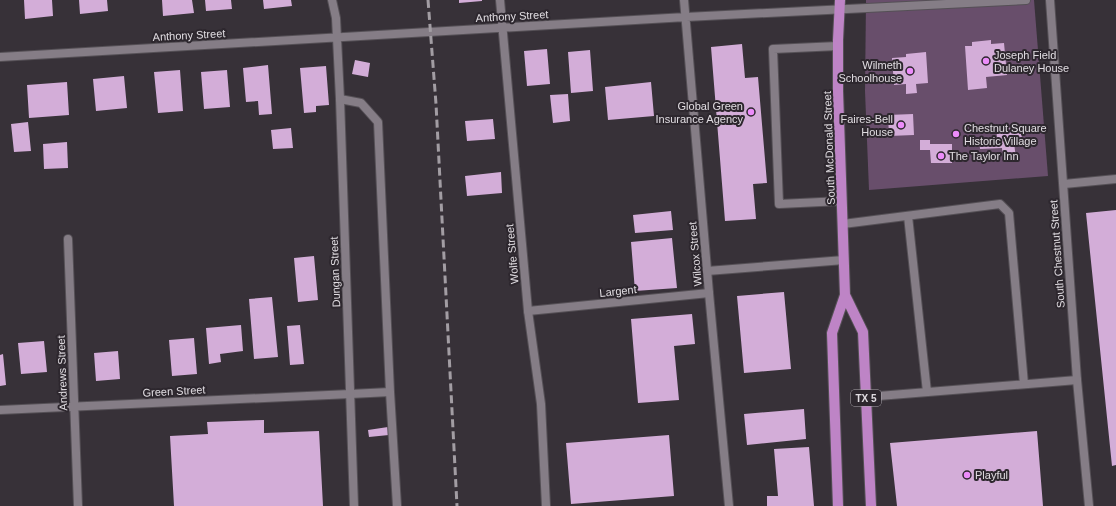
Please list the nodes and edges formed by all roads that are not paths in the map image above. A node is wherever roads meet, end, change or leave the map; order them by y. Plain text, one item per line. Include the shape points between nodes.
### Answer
1 (332, 0) edge
2 (500, 0) edge
3 (684, 0) edge
4 (1026, 0) edge
5 (1050, 0) edge
6 (840, 5) edge
7 (686, 17) junction
8 (503, 28) junction
9 (337, 37) junction
10 (838, 46) junction
11 (0, 57) edge
12 (340, 99) junction
13 (1116, 179) edge
14 (1064, 184) junction
15 (842, 201) junction
16 (908, 216) junction
17 (843, 224) junction
18 (68, 239) dead end
19 (844, 260) junction
20 (707, 271) junction
21 (709, 293) junction
22 (845, 295) junction
23 (528, 311) junction
24 (1077, 380) junction
25 (1024, 384) junction
26 (390, 392) junction
27 (927, 392) junction
28 (350, 394) junction
29 (866, 397) junction
30 (74, 406) junction
31 (0, 410) edge
32 (78, 506) edge
33 (354, 506) edge
34 (397, 506) edge
35 (546, 506) edge
36 (729, 506) edge
37 (838, 506) edge
38 (871, 506) edge
39 (1089, 506) edge

1 - 9 street, Dungan Street
2 - 8 street, Wolfe Street
3 - 7 street, Wilcox Street
4 - 6 street, Anthony Street
5 - 14 street, South Chestnut Street
6 - 7 street, Anthony Street
6 - 10 main road, South McDonald Street / TX 5
7 - 8 street, Anthony Street
7 - 20 street, Wilcox Street
8 - 9 street, Anthony Street
8 - 23 street, Wolfe Street
9 - 11 street, Anthony Street
9 - 12 street, Dungan Street
10 - 15 main road, South McDonald Street / TX 5
10 - 15 street via 773,49 779,204
12 - 26 street via 361,104 378,122
12 - 28 street, Dungan Street
13 - 14 street
14 - 24 street, South Chestnut Street
15 - 17 main road, South McDonald Street / TX 5
16 - 17 street
16 - 25 street via 1000,204 1009,213
16 - 27 street
17 - 19 main road, South McDonald Street / TX 5
18 - 30 street, Andrews Street
19 - 20 street
19 - 22 main road, South McDonald Street / TX 5
20 - 21 street, Wilcox Street
21 - 23 street, Largent
21 - 36 street, Wilcox Street
22 - 29 main road, South McDonald Street / TX 5 via 863,332
22 - 37 main road, South McDonald Street / TX 5 via 832,333
23 - 35 street, Wolfe Street via 541,404
24 - 25 street
24 - 39 street, South Chestnut Street
25 - 27 street
26 - 28 street, Green Street
26 - 34 street
27 - 29 street
28 - 30 street, Green Street
28 - 33 street, Dungan Street
29 - 38 main road, South McDonald Street / TX 5
30 - 31 street, Green Street
30 - 32 street, Andrews Street

